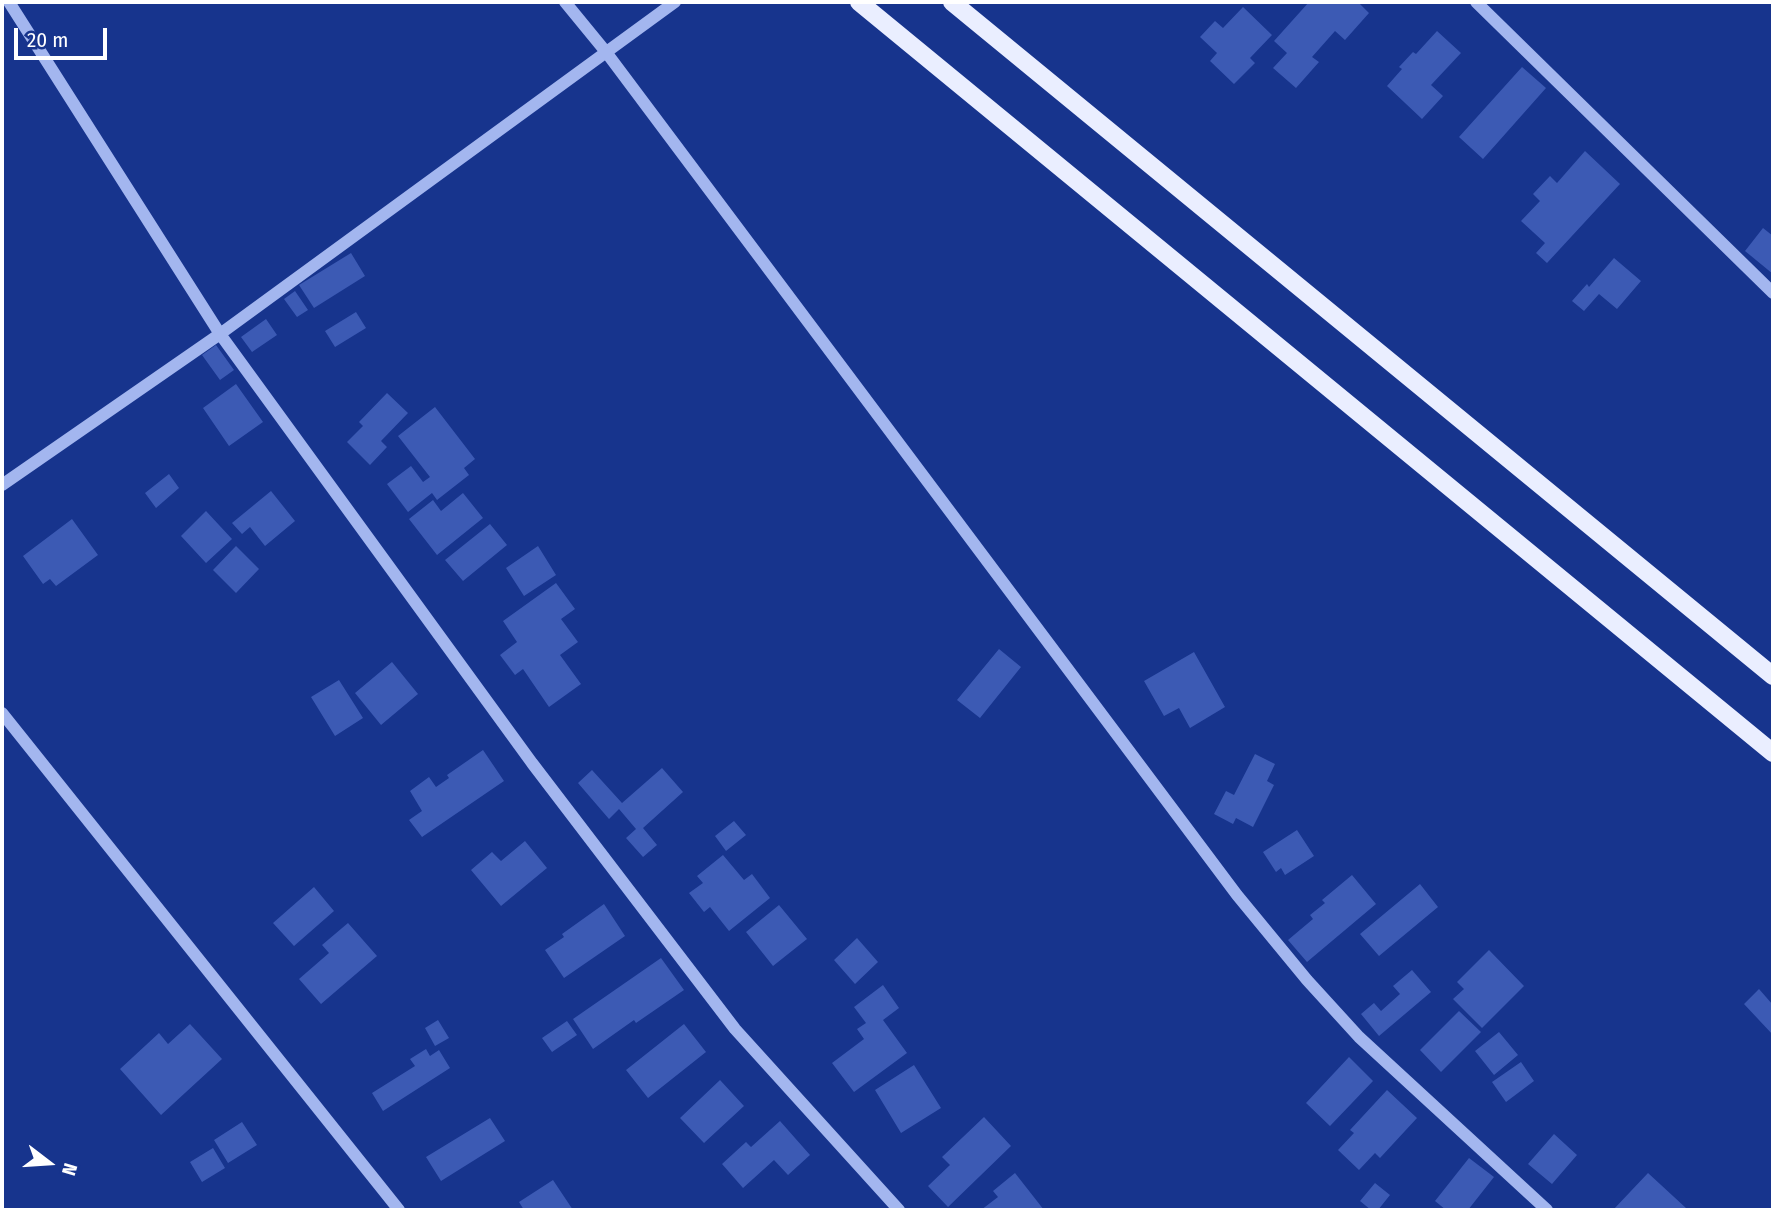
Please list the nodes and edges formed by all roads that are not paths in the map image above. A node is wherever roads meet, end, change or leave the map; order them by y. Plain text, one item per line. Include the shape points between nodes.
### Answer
1 (9, 2) edge
2 (565, 2) edge
3 (675, 2) edge
4 (859, 2) edge
5 (952, 2) edge
6 (1476, 2) edge
7 (606, 52) junction
8 (1773, 293) edge
9 (220, 334) junction
10 (2, 485) edge
11 (1773, 676) edge
12 (2, 713) edge
13 (1773, 752) edge
14 (399, 1210) edge
15 (899, 1210) edge
16 (1547, 1210) edge

1 - 9 street
2 - 7 street
3 - 7 street
4 - 13 main road
5 - 11 main road
6 - 8 street
7 - 9 street
7 - 16 street via 1237,895 1359,1037
9 - 10 street
9 - 15 street via 540,774 734,1029
12 - 14 street

